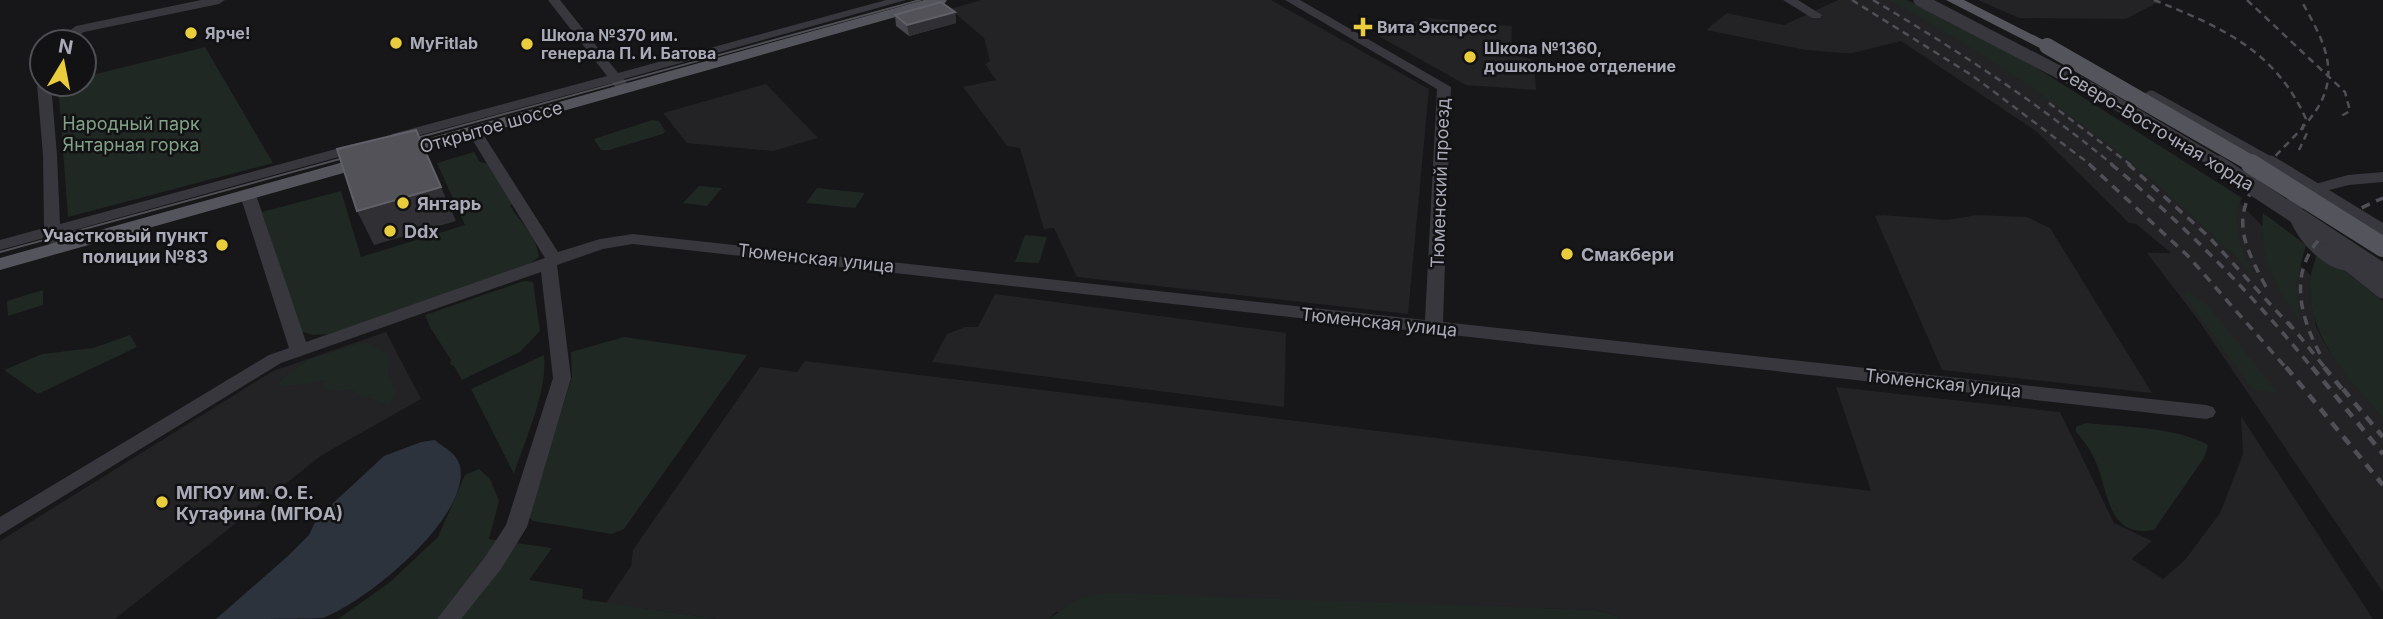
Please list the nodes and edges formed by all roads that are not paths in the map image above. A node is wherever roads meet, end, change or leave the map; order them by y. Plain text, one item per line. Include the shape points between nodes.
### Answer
1 (219, 0) edge
2 (554, 0) edge
3 (900, 0) edge
4 (940, 0) edge
5 (1291, 0) edge
6 (1789, 0) edge
7 (1920, 0) edge
8 (1953, 0) edge
9 (1816, 15) dead end
10 (85, 28) edge
11 (2091, 69) junction
12 (620, 83) junction
13 (45, 98) edge
14 (474, 131) junction
15 (2383, 177) edge
16 (2266, 194) junction
17 (248, 195) junction
18 (2383, 233) edge
19 (52, 240) junction
20 (0, 245) edge
21 (2383, 247) edge
22 (551, 262) junction
23 (0, 264) edge
24 (2383, 272) edge
25 (2383, 292) edge
26 (1434, 328) junction
27 (299, 349) junction
28 (2206, 412) dead end
29 (0, 527) edge
30 (448, 619) edge

1 - 10 street
2 - 12 street
3 - 12 street
4 - 12 main road, Открытое шоссе
5 - 26 street, Тюменский проезд via 1444,87
6 - 9 street
7 - 16 street, Северо-Восточная хорда, bridge via 2113,101
8 - 11 main road, Северо-Восточная хорда, bridge
11 - 18 street, bridge via 2208,128
11 - 21 main road, Северо-Восточная хорда, bridge via 2236,153
12 - 14 main road, Открытое шоссе
12 - 19 street
13 - 19 street
14 - 17 main road, Открытое шоссе
14 - 22 street
15 - 25 street via 2348,180 2295,194 2292,208 2302,231
16 - 24 street, Северо-Восточная хорда, bridge
16 - 25 street, bridge
17 - 19 main road, Открытое шоссе
17 - 27 street
19 - 20 street
19 - 23 main road, Открытое шоссе
22 - 26 street, Тюменская улица via 600,244 633,239
22 - 27 street, Тюменская улица
22 - 30 street via 562,378 516,527
26 - 28 street, Тюменская улица
27 - 29 street, Тюменская улица via 258,368

